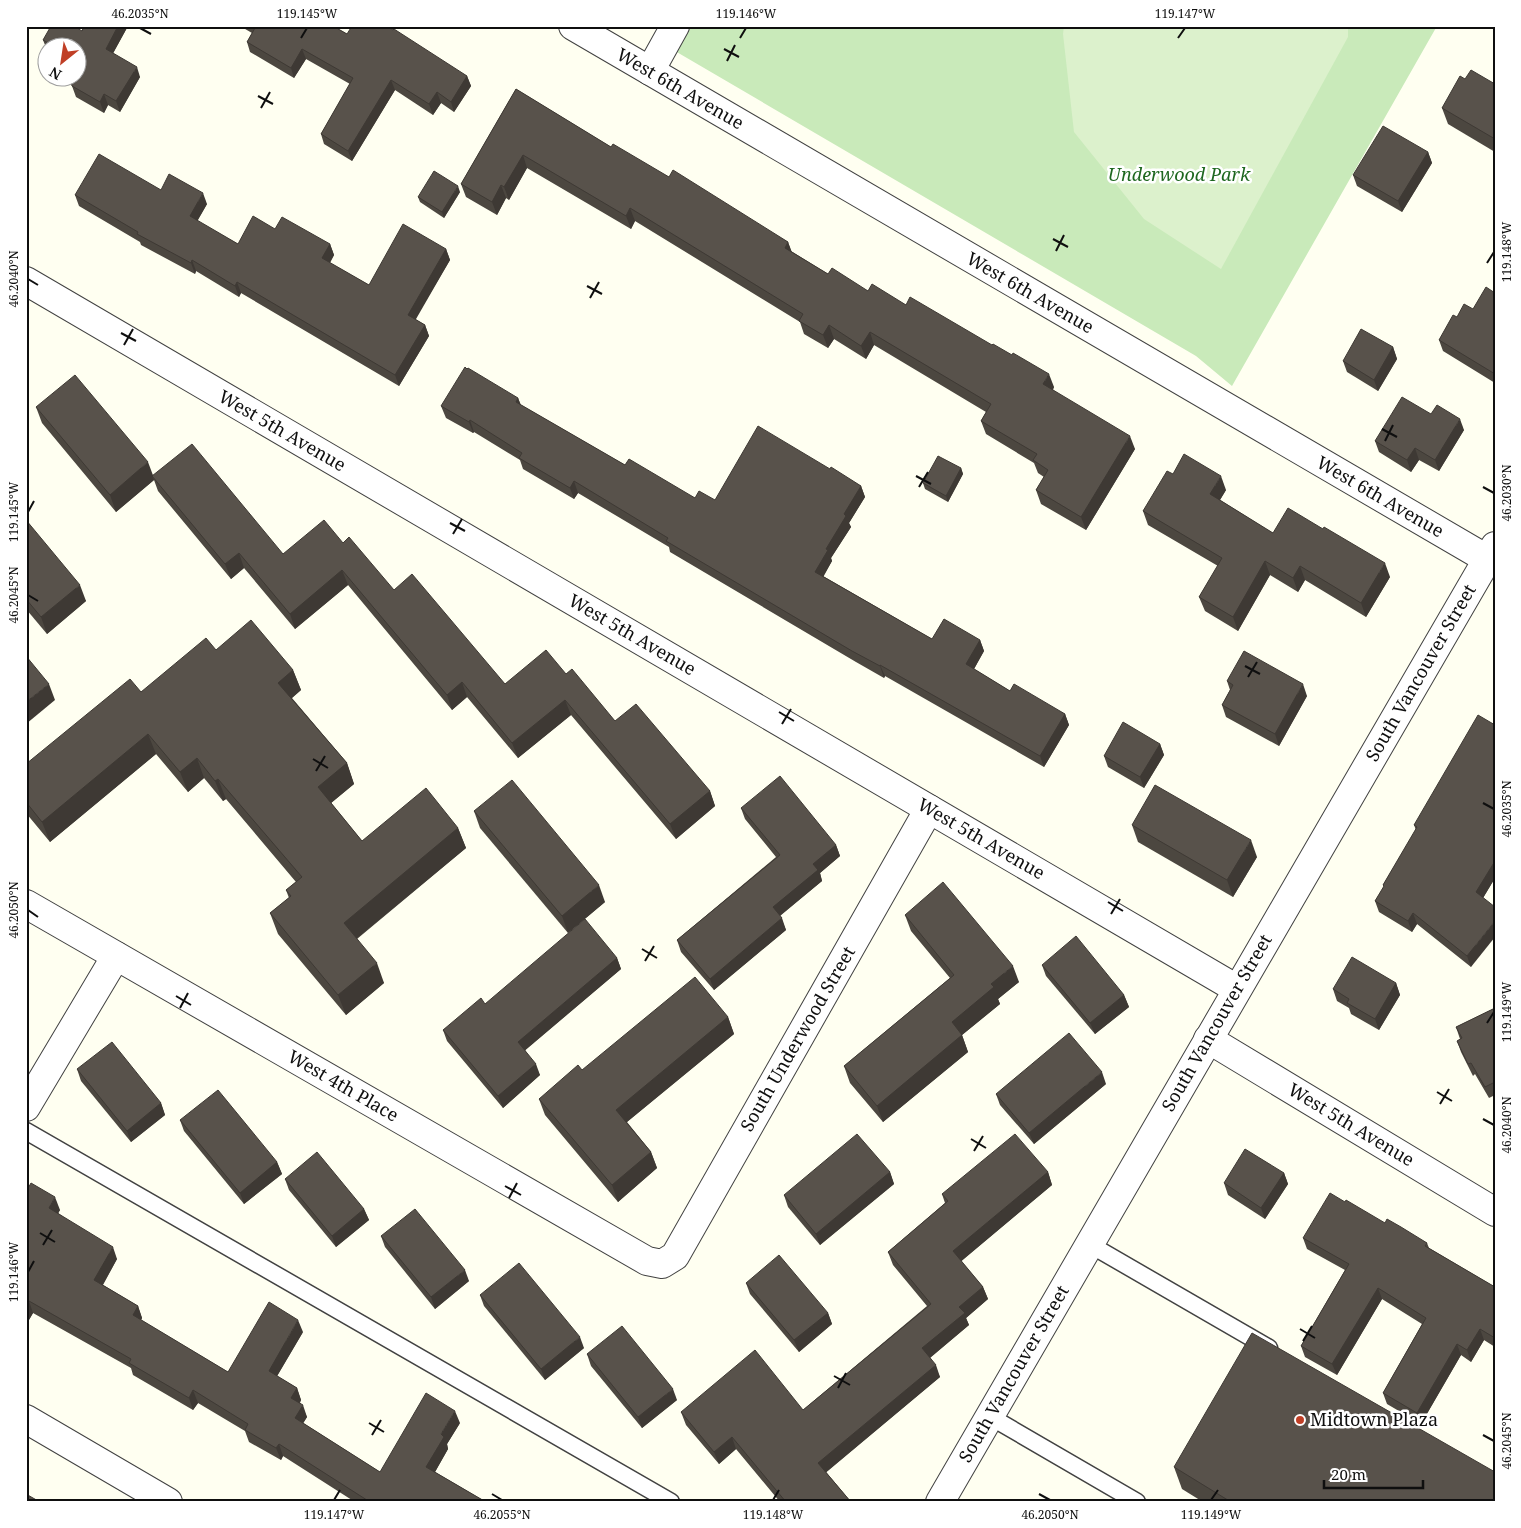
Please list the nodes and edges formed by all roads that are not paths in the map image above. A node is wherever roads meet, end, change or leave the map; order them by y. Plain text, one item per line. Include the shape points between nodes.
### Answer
1 (573, 26) edge
2 (675, 26) edge
3 (650, 71) junction
4 (26, 281) edge
5 (1491, 552) edge
6 (929, 809) junction
7 (26, 904) edge
8 (116, 956) junction
9 (1237, 989) junction
10 (1208, 1039) junction
11 (26, 1107) edge
12 (26, 1132) edge
13 (1493, 1208) edge
14 (1090, 1244) junction
15 (662, 1264) joint
16 (1281, 1354) edge
17 (989, 1416) junction
18 (26, 1418) edge
19 (168, 1502) edge
20 (671, 1502) edge
21 (940, 1502) edge
22 (1137, 1502) edge

1 - 3 street, West 6th Avenue
2 - 3 street
3 - 5 street, West 6th Avenue
4 - 6 street, West 5th Avenue
5 - 9 street, South Vancouver Street
6 - 9 street, West 5th Avenue
6 - 15 street, South Underwood Street via 675,1256
7 - 8 street, West 4th Place
8 - 11 street
8 - 15 street, West 4th Place via 647,1261
9 - 10 street, South Vancouver Street
10 - 13 street, West 5th Avenue
10 - 14 street, South Vancouver Street
12 - 20 lane
14 - 16 lane
14 - 17 street, South Vancouver Street
17 - 21 street, South Vancouver Street
17 - 22 lane
18 - 19 street

